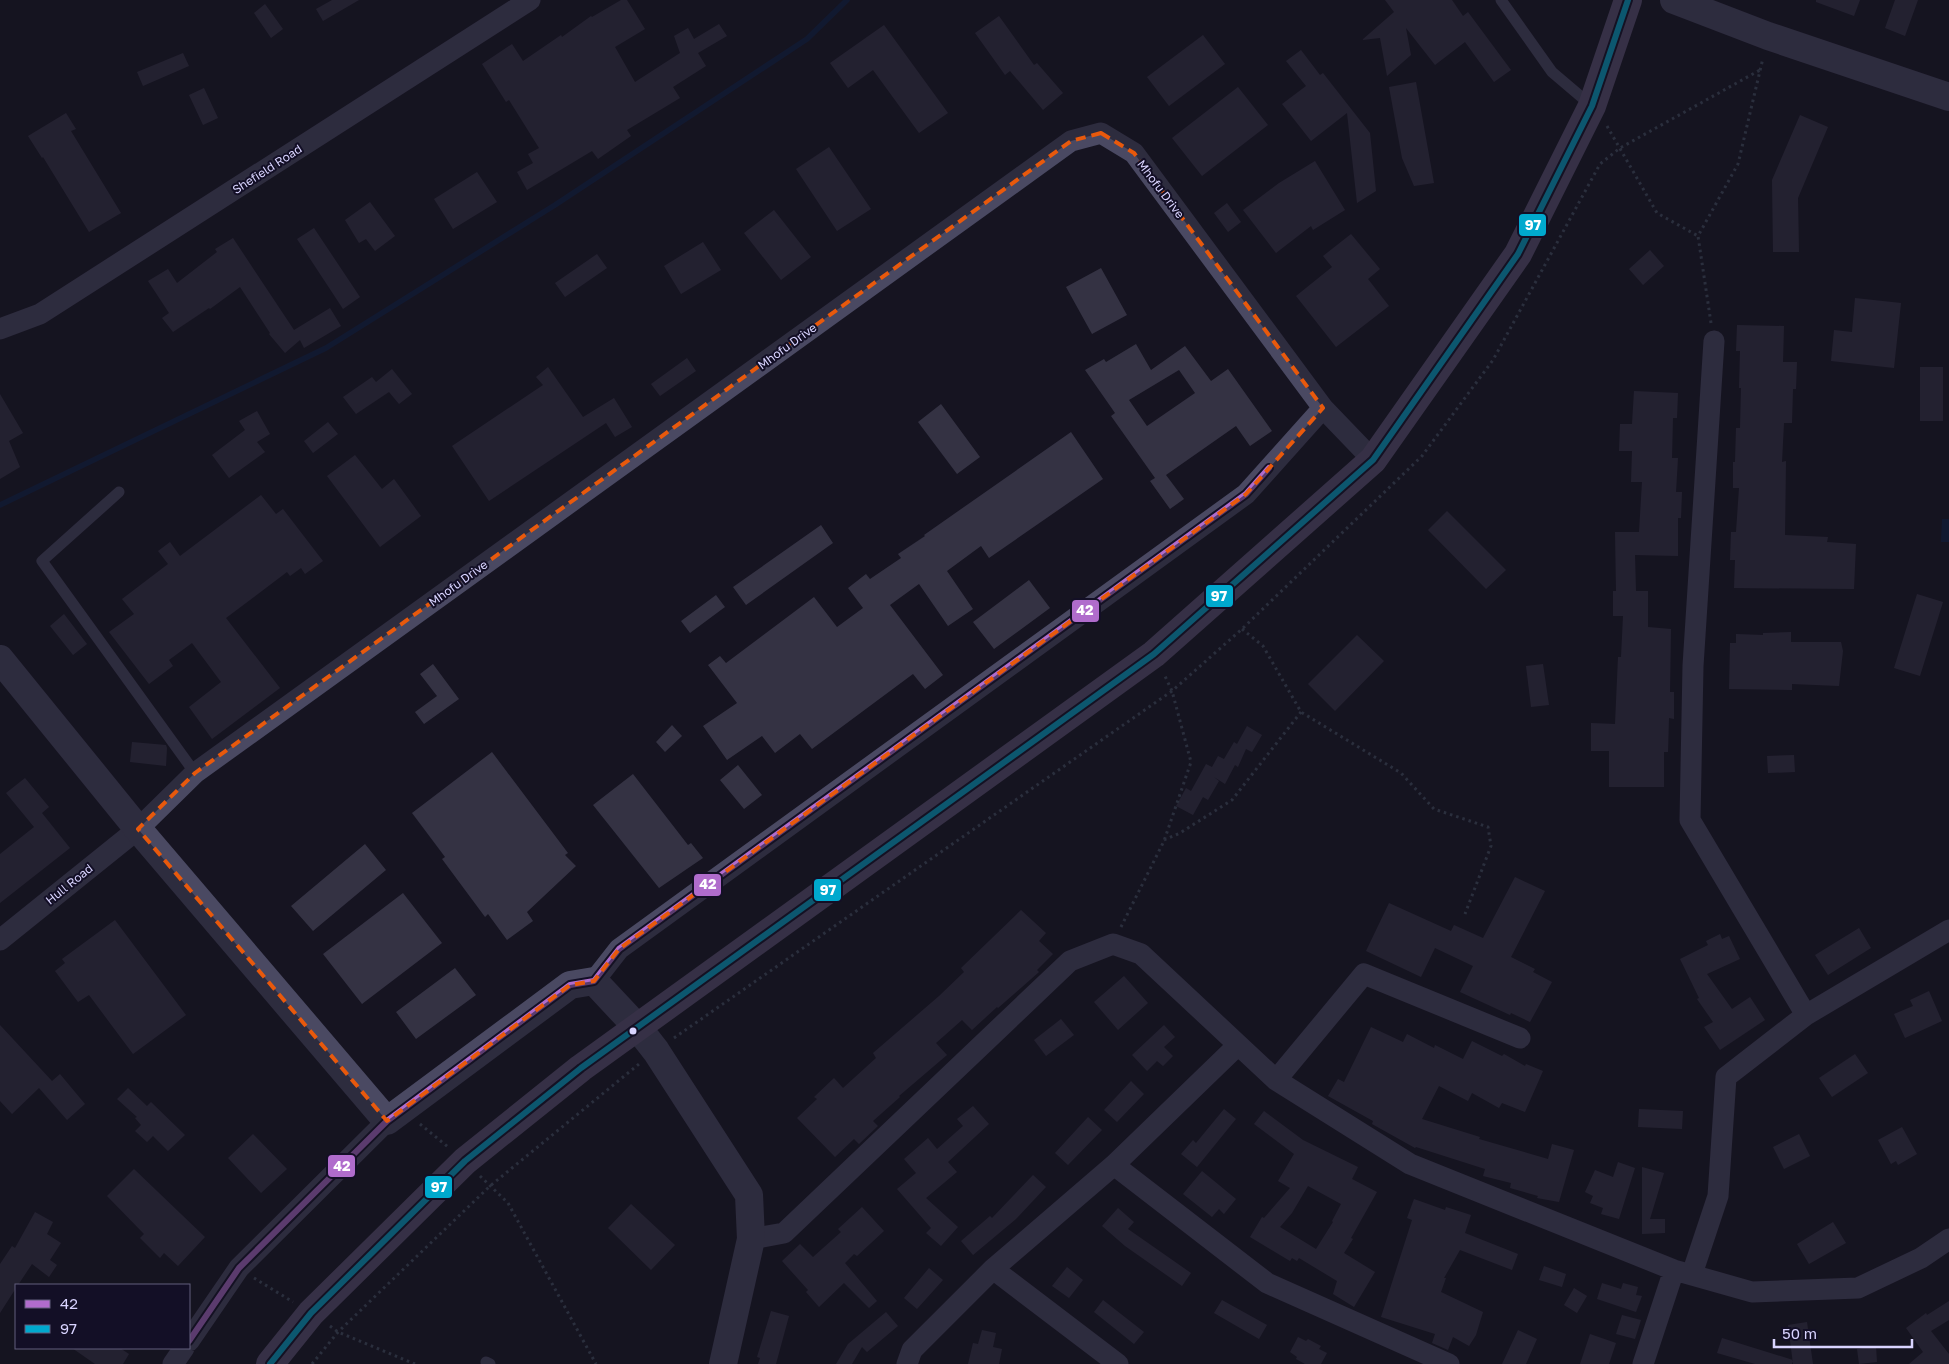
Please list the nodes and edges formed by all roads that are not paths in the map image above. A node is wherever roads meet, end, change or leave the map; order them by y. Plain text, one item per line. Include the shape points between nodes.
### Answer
1 (530, 0) edge
2 (1502, 0) edge
3 (1628, 0) edge
4 (1674, 0) edge
5 (1949, 97) edge
6 (1593, 104) junction
7 (0, 330) edge
8 (1714, 341) road end
9 (1323, 408) junction
10 (1373, 460) junction
11 (119, 492) dead end
12 (0, 659) edge
13 (195, 773) junction
14 (138, 829) junction
15 (1949, 930) edge
16 (0, 940) edge
17 (594, 981) junction
18 (1806, 1015) junction
19 (638, 1028) junction
20 (1520, 1038) dead end
21 (1237, 1046) junction
22 (1276, 1080) junction
23 (395, 1115) junction
24 (1114, 1165) junction
25 (751, 1239) junction
26 (1949, 1239) edge
27 (993, 1269) junction
28 (1683, 1272) junction
29 (190, 1340) edge
30 (183, 1349) edge
31 (173, 1364) edge
32 (270, 1364) edge
33 (723, 1364) edge
34 (907, 1364) edge
35 (1118, 1364) edge
36 (1449, 1364) edge
37 (1643, 1364) edge

1 - 7 street, Shefield Road via 40,314
2 - 6 lane via 1552,72
3 - 6 main road
4 - 5 street via 1768,36
6 - 10 main road via 1518,254
8 - 18 street via 1693,666 1690,820
9 - 10 street, Mhofu Drive
9 - 13 street, Mhofu Drive via 1134,154 1101,133 1071,141
9 - 17 street via 1246,494 619,949
10 - 19 main road via 1154,654
11 - 13 lane via 42,561
12 - 14 street
13 - 14 street, Mhofu Drive
14 - 16 street, Hull Road
14 - 23 street
15 - 18 street
17 - 19 street
17 - 23 street via 570,985
18 - 28 street via 1726,1077 1718,1196
19 - 25 street via 749,1195
19 - 32 main road via 581,1068 465,1161 310,1313
20 - 22 street via 1364,974
21 - 22 street
21 - 24 street
21 - 25 street via 1141,954 1113,944 1070,961 784,1233
22 - 28 street via 1410,1164
23 - 29 street via 239,1268
24 - 27 street
24 - 36 street via 1267,1283
25 - 33 street
26 - 28 street via 1921,1258 1858,1288 1752,1292
27 - 34 street via 912,1350
27 - 35 street
28 - 37 street
30 - 31 street

